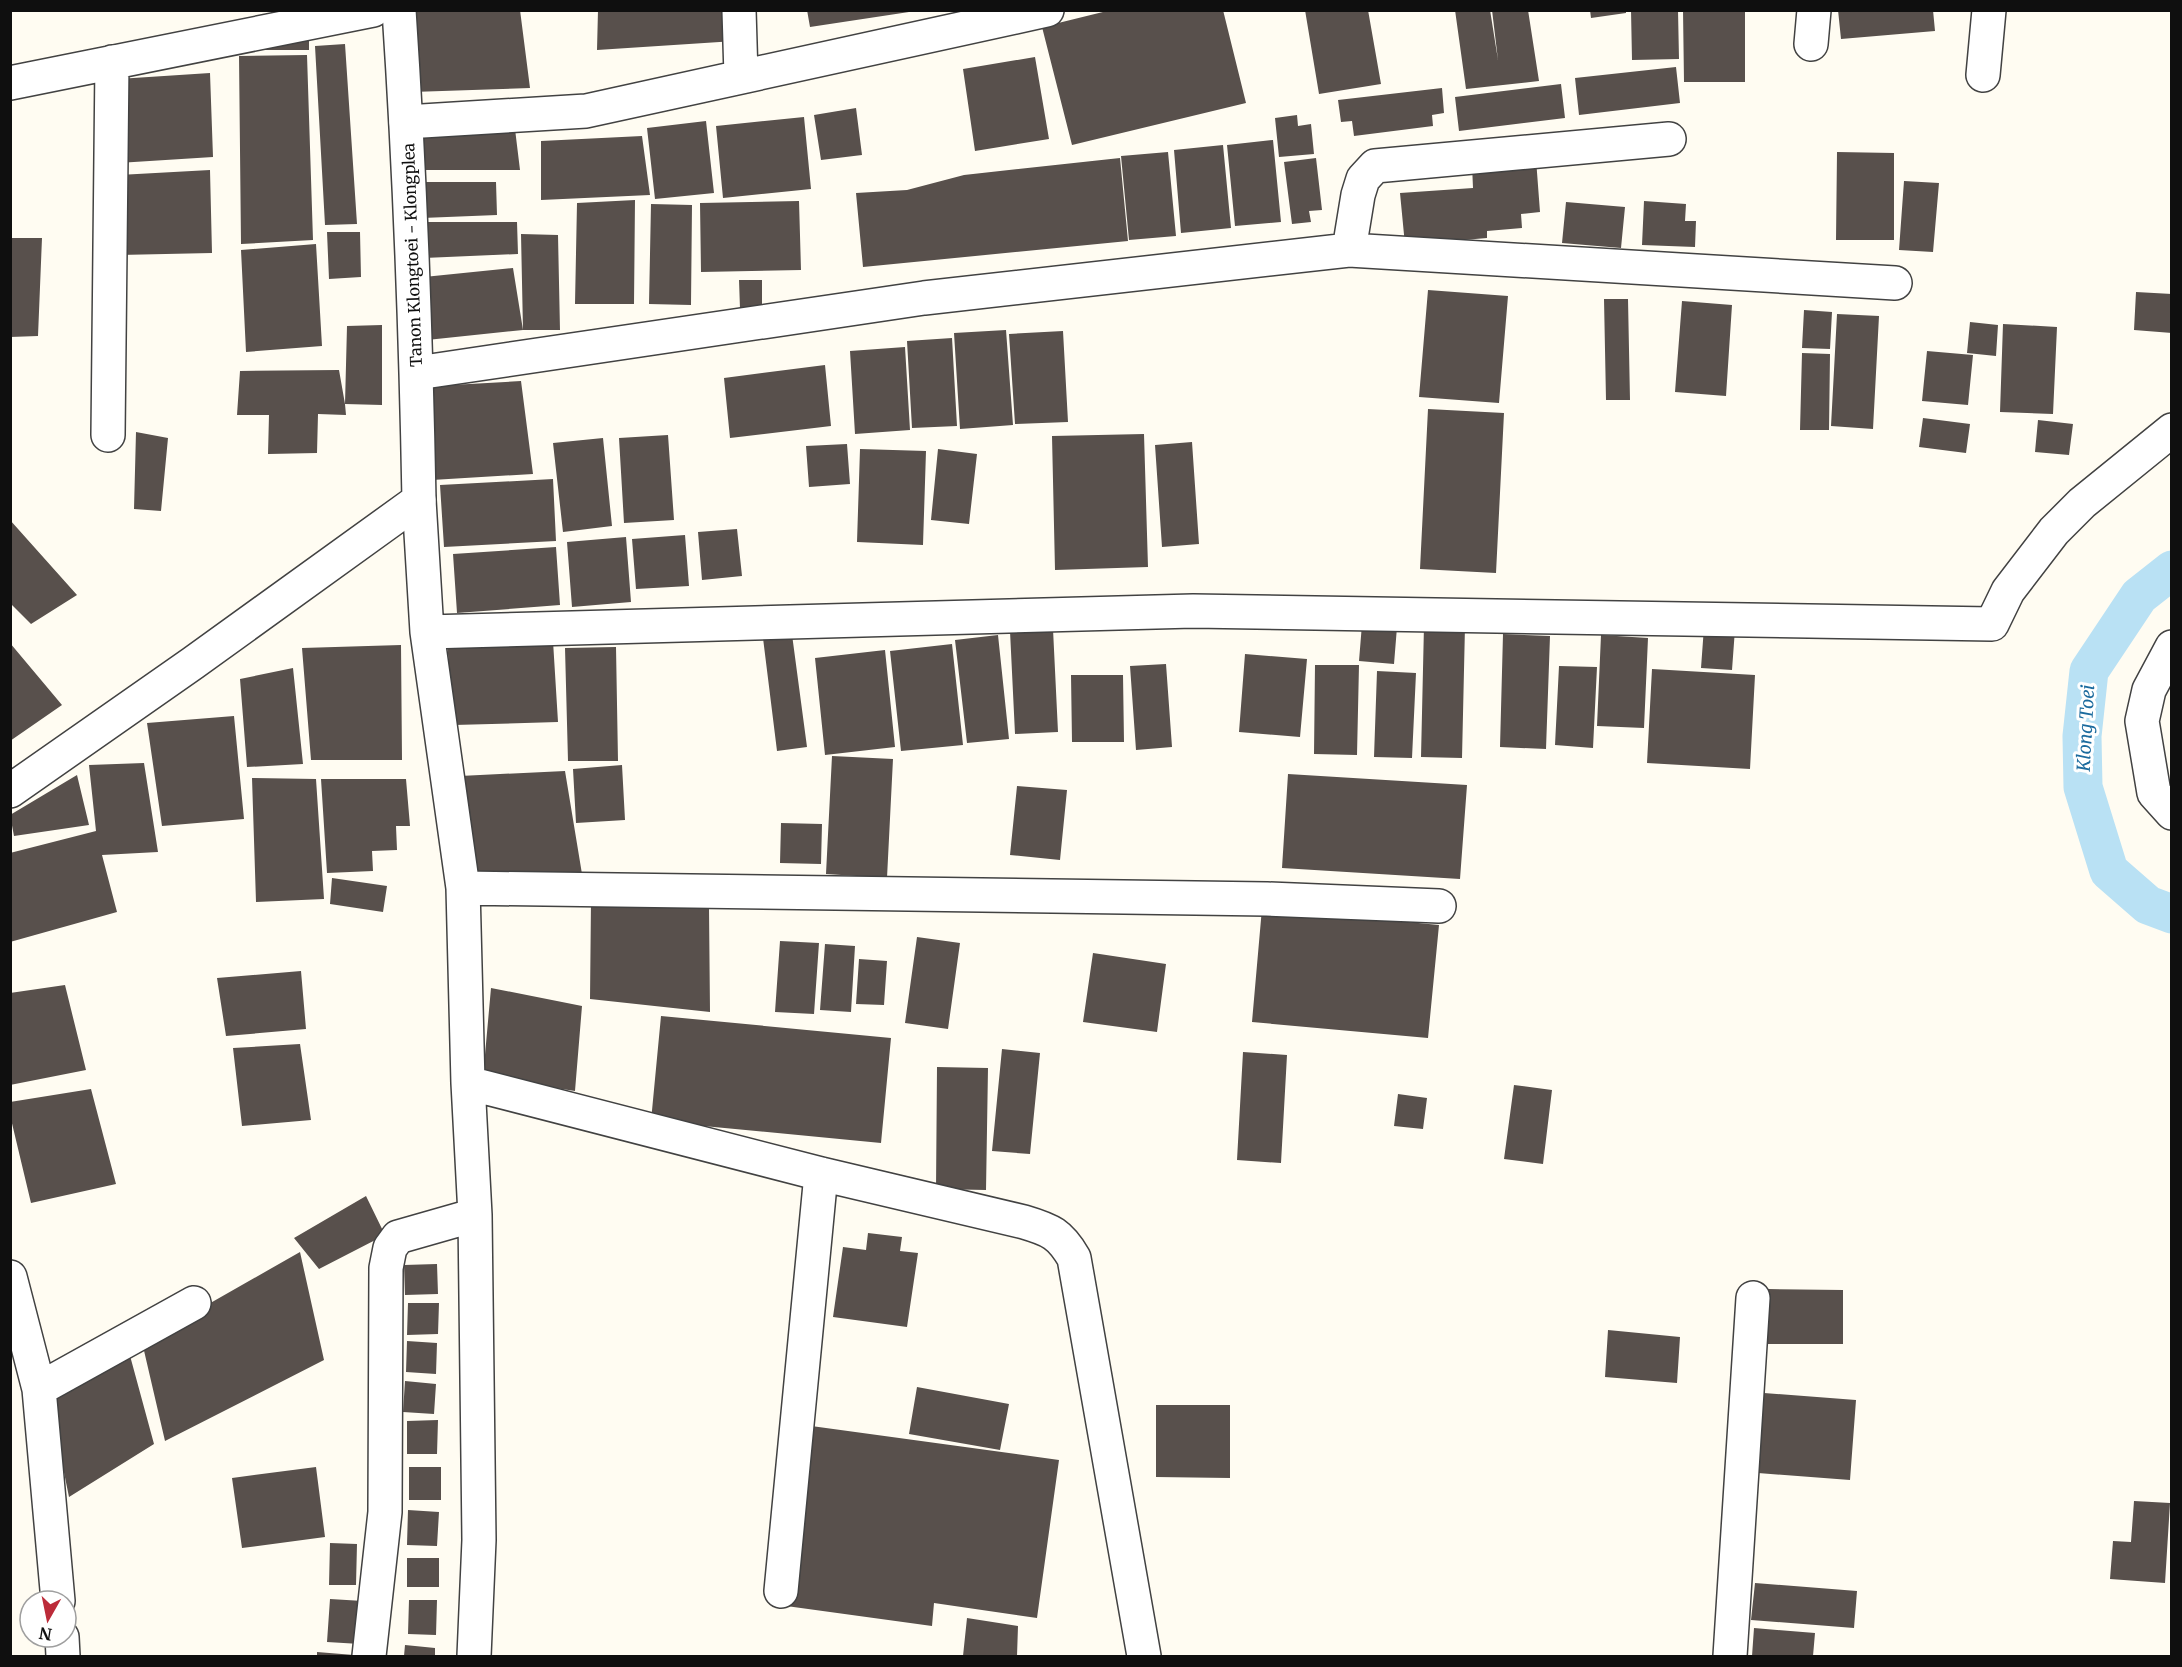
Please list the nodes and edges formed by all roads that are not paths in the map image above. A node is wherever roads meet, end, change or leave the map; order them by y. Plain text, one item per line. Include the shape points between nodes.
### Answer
1 (373, 10) edge
2 (399, 10) edge
3 (739, 10) edge
4 (1047, 10) edge
5 (1814, 10) edge
6 (1989, 10) edge
7 (1811, 44) dead end
8 (112, 63) junction
9 (1983, 75) dead end
10 (741, 76) junction
11 (10, 83) edge
12 (406, 122) junction
13 (1669, 139) dead end
14 (1349, 250) junction
15 (1895, 283) dead end
16 (417, 373) junction
17 (2172, 430) edge
18 (108, 435) dead end
19 (419, 500) junction
20 (427, 633) junction
21 (2172, 647) edge
22 (10, 791) edge
23 (2172, 813) edge
24 (463, 888) junction
25 (1439, 906) dead end
26 (468, 1083) junction
27 (821, 1174) junction
28 (475, 1215) junction
29 (10, 1277) edge
30 (1753, 1298) dead end
31 (194, 1303) dead end
32 (39, 1389) junction
33 (57, 1589) edge
34 (781, 1591) dead end
35 (369, 1656) edge
36 (474, 1656) edge
37 (1144, 1656) edge
38 (1730, 1656) edge

1 - 8 street
2 - 12 street, Tanon Klongtoei - Klongplea
3 - 10 street
4 - 10 street
5 - 7 street
6 - 9 street
8 - 11 street
8 - 18 street
10 - 12 street via 586,111
12 - 16 street, Tanon Klongtoei - Klongplea
13 - 14 street via 1375,166 1363,179 1358,195
14 - 15 street
14 - 16 street via 924,298
16 - 19 street, Tanon Klongtoei - Klongplea
17 - 20 street via 2082,502 2054,531 2008,591 1992,624 1193,611
19 - 20 street, Tanon Klongtoei - Klongplea
19 - 22 street
20 - 24 street, Tanon Klongtoei - Klongplea
21 - 23 street via 2149,690 2142,722 2154,793
24 - 25 street via 1267,898
24 - 26 street, Tanon Klongtoei - Klongplea
26 - 27 street
26 - 28 street, Tanon Klongtoei - Klongplea
27 - 34 street
27 - 37 street via 1024,1222 1046,1228 1062,1239 1074,1258
28 - 35 street via 398,1237 390,1248 386,1268 385,1512
28 - 36 street, Tanon Klongtoei - Klongplea via 479,1540
29 - 32 street
30 - 38 street
31 - 32 street
32 - 33 street

